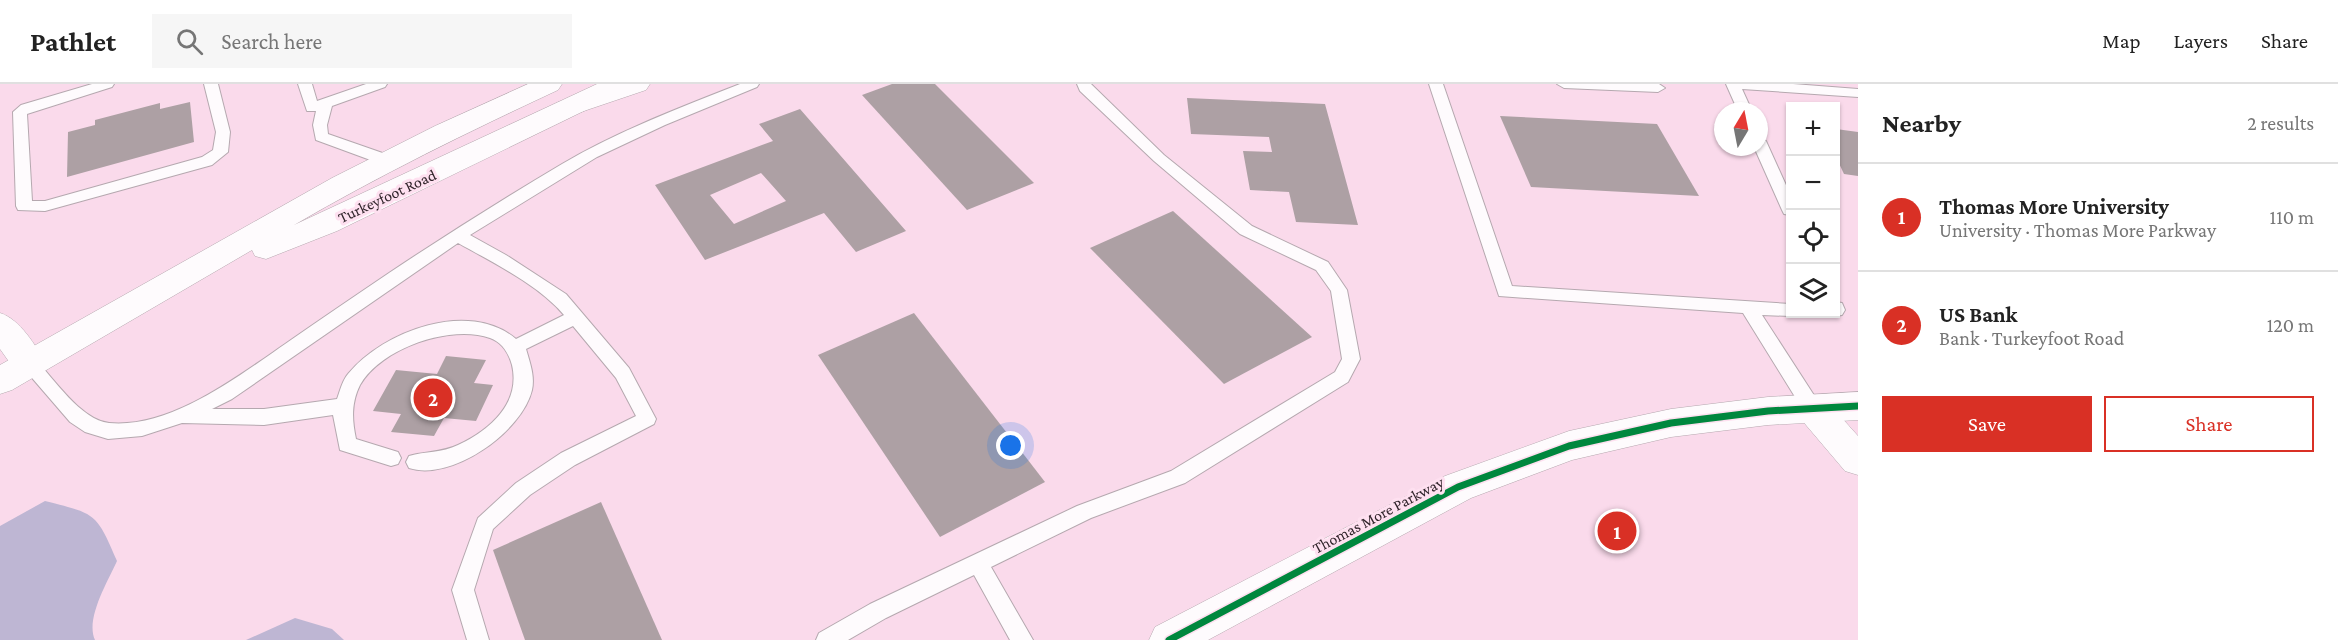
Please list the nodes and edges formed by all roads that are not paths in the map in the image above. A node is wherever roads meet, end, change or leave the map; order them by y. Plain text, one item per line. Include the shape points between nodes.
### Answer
1 (107, 84) edge
2 (211, 84) edge
3 (305, 84) edge
4 (380, 84) edge
5 (549, 84) edge
6 (618, 84) edge
7 (637, 84) edge
8 (752, 84) edge
9 (1084, 84) edge
10 (1436, 84) edge
11 (1564, 84) edge
12 (1658, 88) dead end
13 (1858, 93) edge
14 (1741, 102) edge
15 (326, 103) junction
16 (566, 109) junction
17 (1766, 156) edge
18 (389, 161) junction
19 (1786, 199) edge
20 (458, 236) junction
21 (150, 294) junction
22 (1749, 309) junction
23 (1786, 310) edge
24 (575, 316) junction
25 (0, 325) edge
26 (515, 347) junction
27 (29, 364) junction
28 (0, 381) edge
29 (343, 406) junction
30 (1858, 406) edge
31 (1812, 408) junction
32 (179, 416) junction
33 (391, 458) dead end
34 (1858, 460) edge
35 (416, 462) dead end
36 (978, 563) junction
37 (478, 640) edge
38 (828, 640) edge
39 (1022, 640) edge
40 (1169, 640) edge

1 - 2 lane via 20,112 24,206 45,206 207,161 220,152 223,132
3 - 15 lane via 312,108
4 - 15 lane
5 - 18 main road, Turkeyfoot Road
6 - 16 main road, Turkeyfoot Road
7 - 16 main road
8 - 20 lane via 652,124 572,165
9 - 36 lane via 1159,158 1246,230 1322,266 1339,290 1351,359 1342,377 1178,477 1084,512
10 - 22 lane via 1505,292
11 - 12 lane
13 - 14 lane via 1733,84
15 - 18 lane via 321,137
16 - 21 main road, Turkeyfoot Road via 327,224
17 - 19 lane
18 - 21 main road, Turkeyfoot Road
20 - 24 lane via 560,298
20 - 32 lane via 225,394
21 - 27 main road, Turkeyfoot Road
22 - 23 lane
22 - 31 lane
24 - 26 lane
24 - 37 lane via 623,373 647,419 568,459 523,489 484,524 463,590
25 - 27 main road
26 - 29 lane via 499,334 475,327 448,326 420,333 369,362 352,384
26 - 35 lane via 525,366 524,387 515,410 495,432 468,450 437,462
27 - 28 main road, Turkeyfoot Road
27 - 32 lane via 78,418 92,427 122,431
29 - 32 lane via 264,417
29 - 33 lane via 347,444
30 - 31 main road, Thomas More Parkway
31 - 34 main road
31 - 40 main road, Thomas More Parkway via 1671,423 1569,446 1458,487
36 - 38 lane
36 - 39 lane

